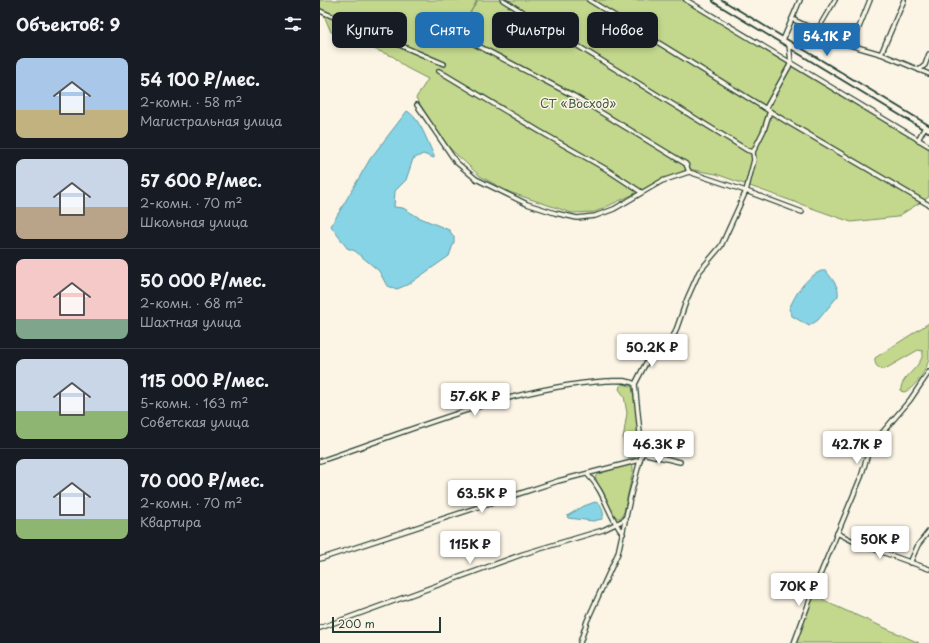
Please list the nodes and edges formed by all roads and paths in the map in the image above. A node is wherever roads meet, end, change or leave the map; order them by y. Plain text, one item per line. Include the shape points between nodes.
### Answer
1 (503, 0) edge
2 (589, 0) edge
3 (686, 0) edge
4 (716, 0) edge
5 (800, 0) edge
6 (835, 0) edge
7 (870, 0) edge
8 (904, 0) edge
9 (320, 11) edge
10 (792, 19) junction
11 (818, 29) junction
12 (783, 40) junction
13 (789, 44) junction
14 (852, 45) junction
15 (482, 48) edge
16 (881, 54) junction
17 (929, 54) edge
18 (791, 63) junction
19 (444, 64) dead end
20 (919, 70) junction
21 (439, 71) dead end
22 (929, 74) edge
23 (417, 105) dead end
24 (766, 108) junction
25 (770, 111) junction
26 (927, 128) edge
27 (918, 140) junction
28 (929, 146) edge
29 (753, 152) junction
30 (689, 172) junction
31 (746, 190) junction
32 (641, 192) junction
33 (929, 205) edge
34 (802, 212) dead end
35 (929, 372) edge
36 (635, 384) junction
37 (642, 453) junction
38 (640, 460) junction
39 (320, 461) edge
40 (680, 462) dead end
41 (588, 475) junction
42 (626, 518) junction
43 (615, 525) junction
44 (929, 531) edge
45 (837, 533) junction
46 (623, 534) junction
47 (320, 559) edge
48 (910, 563) junction
49 (929, 569) edge
50 (320, 628) edge
51 (580, 643) edge
52 (794, 643) edge

1 - 29 street
2 - 24 street
3 - 18 street
4 - 12 main road
5 - 10 street
6 - 11 street
7 - 14 street
8 - 16 street
9 - 19 street
10 - 11 street
10 - 12 street
11 - 14 street via 843,43
12 - 13 main road
13 - 18 street
13 - 26 main road
14 - 16 street
15 - 30 street via 574,96 686,164
16 - 20 street
17 - 20 street via 925,65
18 - 24 street
18 - 27 street
20 - 22 street
21 - 32 street
23 - 32 street via 456,162 476,179 527,204 577,218 595,216 614,209
24 - 25 street
25 - 29 street
25 - 33 street
26 - 27 street
27 - 28 street
29 - 31 street via 754,160
30 - 31 street
30 - 32 street via 662,181
31 - 34 street
31 - 36 street via 721,246 699,272 675,333 647,361
35 - 45 street via 910,400 870,447
36 - 37 street
36 - 39 street via 626,380 592,382 532,392 466,411
37 - 38 street
37 - 40 street
38 - 41 street
38 - 42 street
41 - 43 street via 598,488
41 - 47 street via 558,481
42 - 43 street
42 - 46 street
43 - 46 street
43 - 50 street via 523,554
44 - 48 street via 918,545
45 - 48 street
45 - 52 street
46 - 51 street via 618,553 587,621
48 - 49 street

